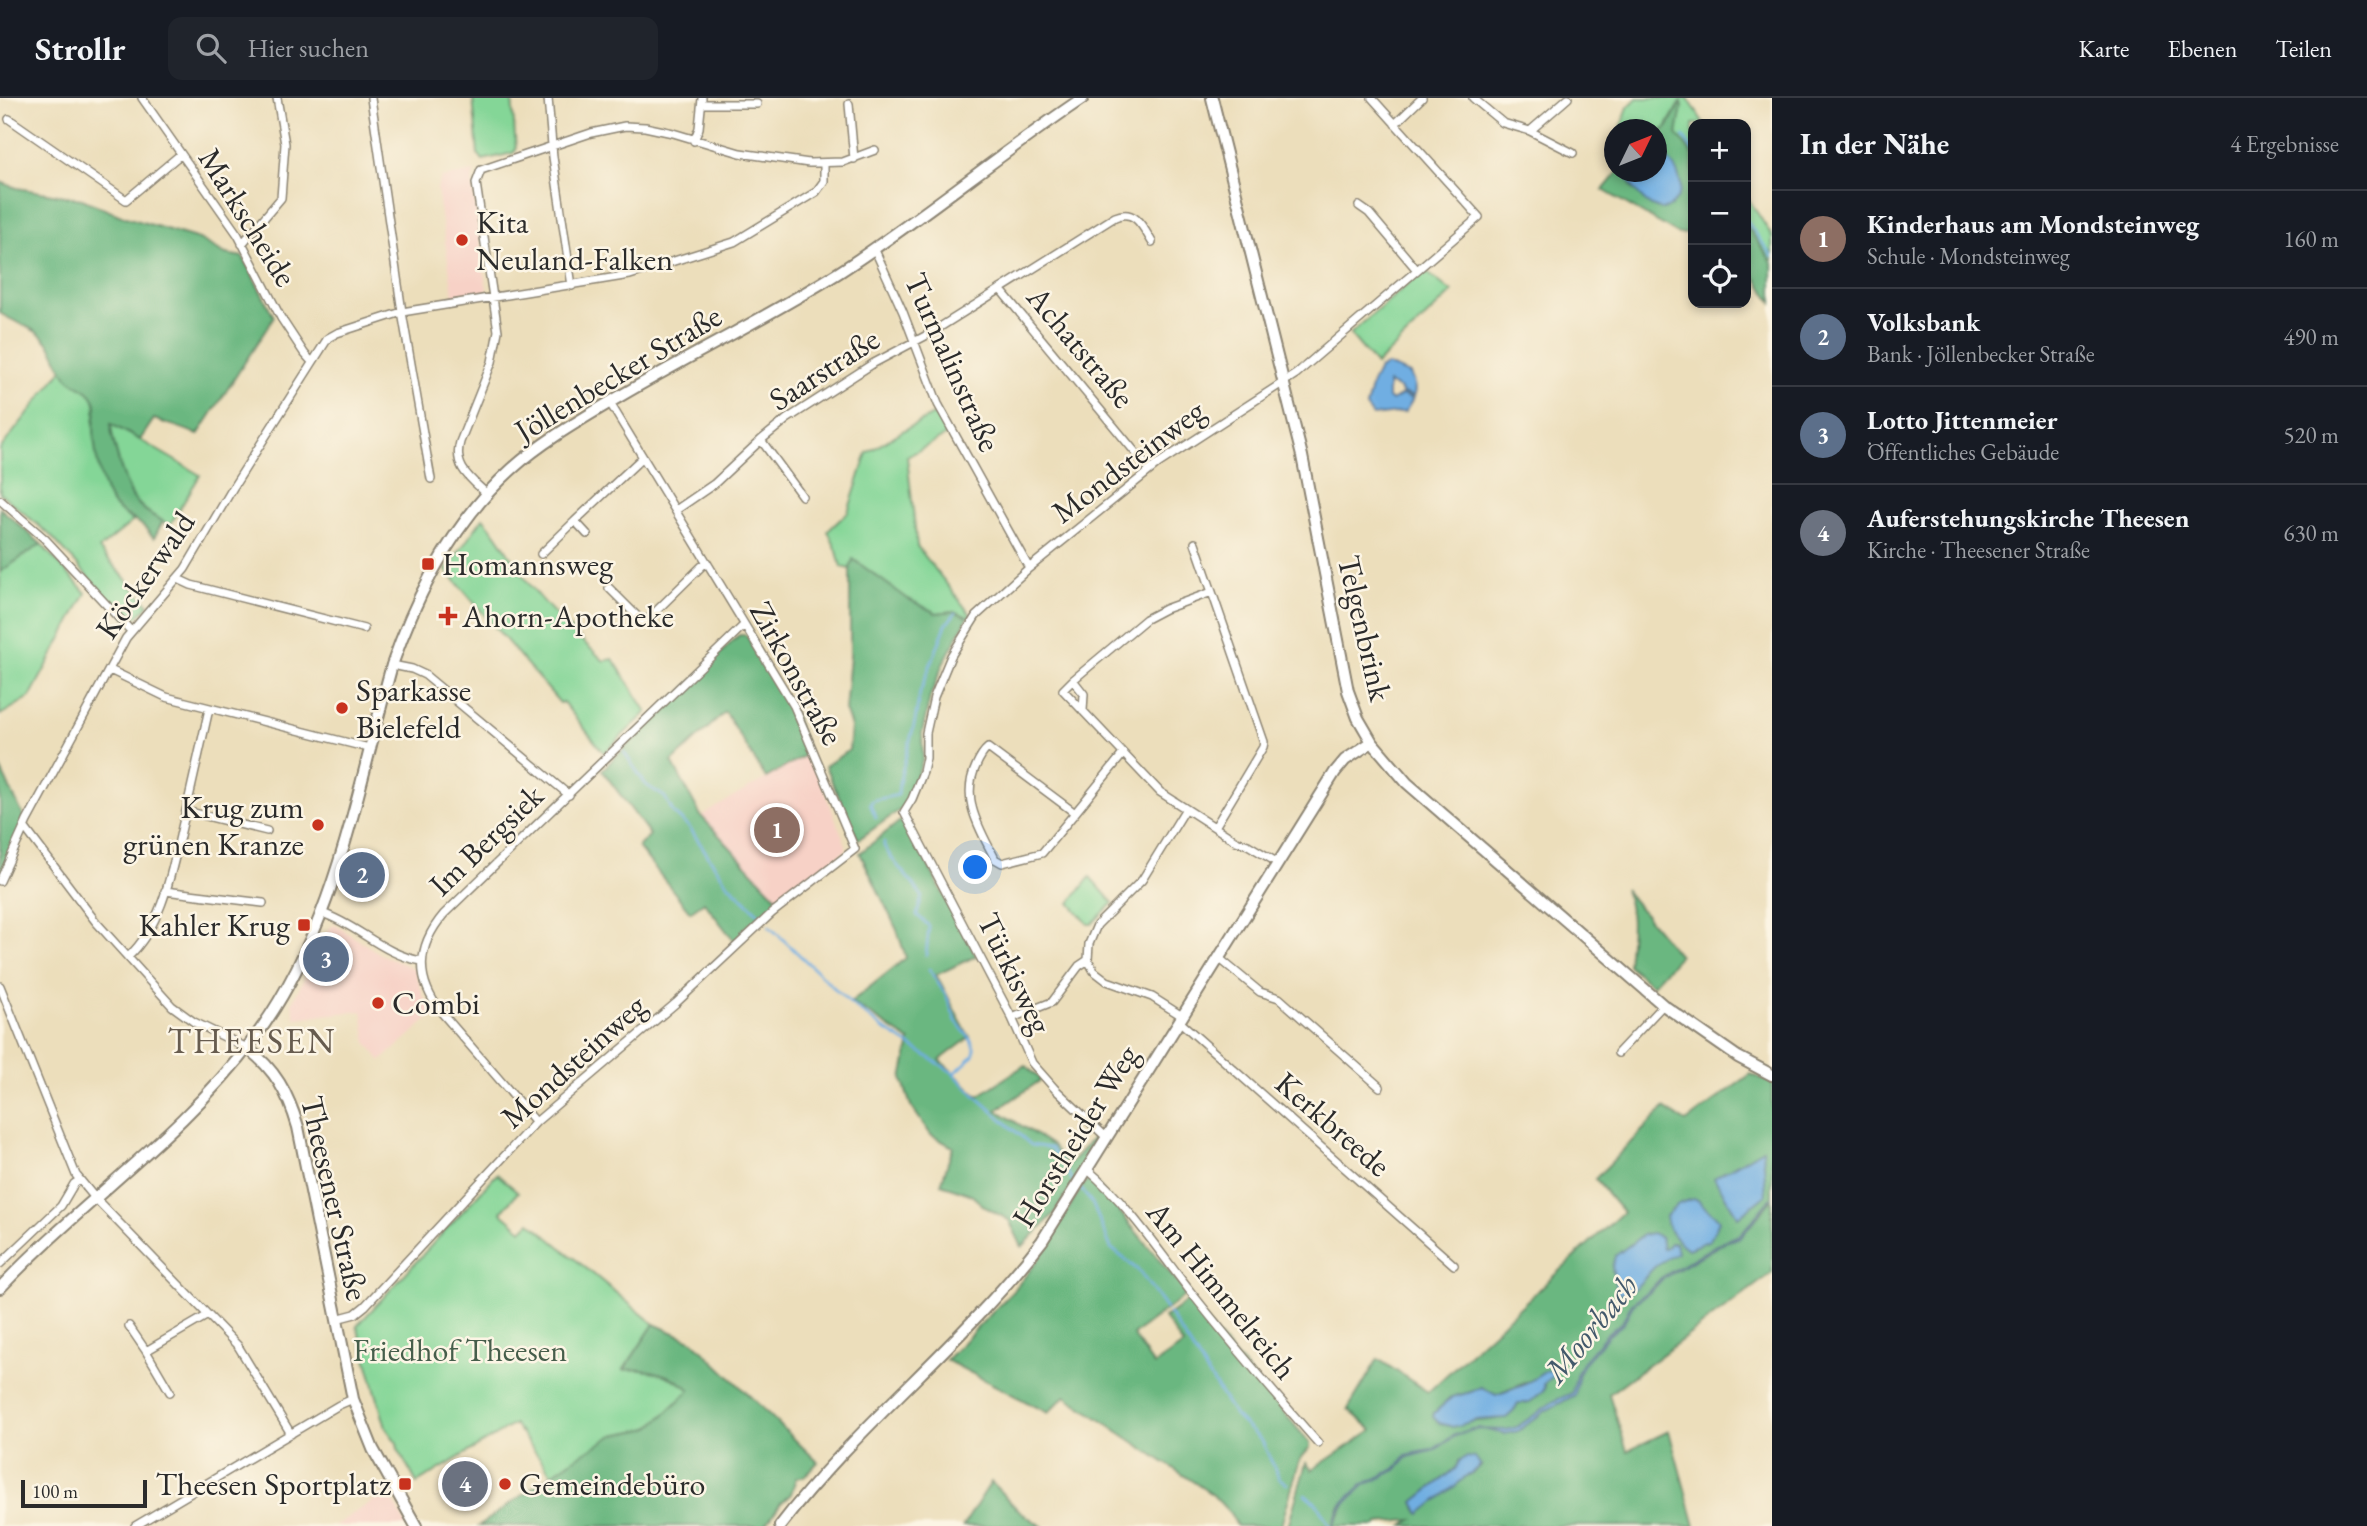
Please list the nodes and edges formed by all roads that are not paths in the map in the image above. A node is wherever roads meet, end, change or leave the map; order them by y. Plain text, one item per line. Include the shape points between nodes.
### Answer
1 (142, 98) edge
2 (277, 98) edge
3 (371, 98) edge
4 (548, 98) edge
5 (1083, 98) edge
6 (1212, 98) edge
7 (1372, 98) edge
8 (1422, 98) edge
9 (1473, 98) edge
10 (1568, 98) edge
11 (702, 101) edge
12 (757, 104) dead end
13 (849, 104) dead end
14 (9, 119) dead end
15 (1395, 124) junction
16 (1530, 131) junction
17 (694, 141) junction
18 (553, 146) junction
19 (875, 150) dead end
20 (1573, 153) dead end
21 (181, 154) junction
22 (854, 159) junction
23 (824, 164) junction
24 (1359, 206) dead end
25 (1153, 242) dead end
26 (242, 244) junction
27 (874, 248) junction
28 (1417, 270) junction
29 (572, 286) junction
30 (1000, 289) junction
31 (495, 299) junction
32 (402, 312) junction
33 (914, 341) junction
34 (312, 362) junction
35 (1283, 382) junction
36 (610, 403) junction
37 (761, 440) junction
38 (642, 458) junction
39 (1150, 470) junction
40 (431, 479) dead end
41 (487, 494) junction
42 (802, 496) dead end
43 (0, 500) edge
44 (676, 509) junction
45 (575, 521) junction
46 (587, 534) dead end
47 (1195, 543) dead end
48 (541, 554) dead end
49 (706, 562) junction
50 (1029, 568) junction
51 (178, 579) junction
52 (609, 588) dead end
53 (1212, 592) junction
54 (744, 625) junction
55 (364, 629) dead end
56 (131, 631) junction
57 (392, 665) junction
58 (110, 670) junction
59 (1073, 680) junction
60 (209, 709) junction
61 (1083, 711) junction
62 (1372, 742) junction
63 (369, 748) junction
64 (1123, 754) junction
65 (569, 795) junction
66 (1185, 810) junction
67 (186, 811) junction
68 (904, 812) joint
69 (1075, 813) junction
70 (1215, 827) junction
71 (25, 828) junction
72 (267, 831) dead end
73 (855, 849) joint
74 (1279, 863) junction
75 (0, 881) edge
76 (165, 891) junction
77 (263, 903) dead end
78 (322, 913) junction
79 (128, 957) junction
80 (1219, 958) junction
81 (1088, 960) junction
82 (422, 961) junction
83 (0, 986) edge
84 (1663, 1005) junction
85 (1012, 1018) junction
86 (1180, 1018) junction
87 (247, 1048) junction
88 (1618, 1052) dead end
89 (1772, 1075) edge
90 (1380, 1087) dead end
91 (536, 1122) junction
92 (1106, 1137) junction
93 (1087, 1169) junction
94 (80, 1180) junction
95 (95, 1198) junction
96 (0, 1264) edge
97 (1454, 1265) dead end
98 (0, 1288) edge
99 (208, 1315) junction
100 (336, 1319) junction
101 (129, 1326) dead end
102 (146, 1352) junction
103 (170, 1392) dead end
104 (353, 1399) junction
105 (291, 1434) junction
106 (1318, 1443) dead end
107 (135, 1526) edge
108 (416, 1526) edge
109 (780, 1526) edge

1 - 21 street, Markscheide
2 - 26 street via 285,144 281,198
3 - 32 street
4 - 18 street
5 - 27 street, Jöllenbecker Straße
6 - 35 street, Telgenbrink
7 - 15 street
8 - 15 street
9 - 16 street via 1503,123
10 - 16 street
11 - 12 street
11 - 17 street
13 - 22 street
14 - 21 street via 126,200
15 - 28 street, Mondsteinweg via 1479,217
16 - 20 street
17 - 18 street via 625,126
17 - 23 street via 740,153
18 - 29 street
18 - 31 street via 488,166 477,174
19 - 22 street
21 - 26 street, Markscheide
22 - 23 street
23 - 29 street, Köckerwald via 822,187 743,238 630,275
24 - 28 street
25 - 30 street, Saarstraße via 1137,219 1120,214
26 - 34 street, Markscheide via 281,318
27 - 33 street, Turmalinstraße
27 - 36 street, Jöllenbecker Straße via 773,312
28 - 35 street, Mondsteinweg
29 - 31 street, Köckerwald
30 - 33 street, Saarstraße
30 - 39 street, Achatstraße
31 - 32 street, Köckerwald
31 - 41 street via 496,349 457,455 463,471
32 - 34 street, Köckerwald via 332,335
32 - 40 street
33 - 37 street, Saarstraße via 787,419
33 - 50 street, Turmalinstraße via 943,414
34 - 51 street, Köckerwald
35 - 39 street, Mondsteinweg
35 - 62 street, Telgenbrink via 1302,456 1343,672 1358,718
36 - 38 street, Zirkonstraße
36 - 41 street, Jöllenbecker Straße via 523,459
37 - 42 street, Saarstraße
37 - 44 street, Saarstraße via 714,484
38 - 44 street, Zirkonstraße
38 - 45 street
39 - 50 street, Mondsteinweg
41 - 57 street, Jöllenbecker Straße via 431,577
43 - 56 street via 45,539
44 - 49 street, Zirkonstraße
45 - 46 street
45 - 48 street
47 - 53 street
49 - 52 street via 644,623
49 - 54 street, Zirkonstraße
50 - 68 street, Mondsteinweg via 972,619 951,656 933,703 923,772
51 - 55 street
51 - 56 street, Köckerwald
53 - 59 street via 1146,619
53 - 70 street via 1264,742
54 - 65 street, Im Bergsiek
54 - 73 street, Zirkonstraße via 794,706
56 - 58 street, Köckerwald
57 - 63 street, Jöllenbecker Straße
57 - 65 street via 425,675
58 - 60 street via 161,695
58 - 71 street, Köckerwald
59 - 61 street via 1084,694
59 - 61 street via 1063,690
60 - 63 street
60 - 67 street
61 - 64 street
62 - 74 street, Horstheider Weg via 1340,764
62 - 84 street, Telgenbrink via 1407,783
63 - 78 street, Jöllenbecker Straße
64 - 66 street
64 - 69 street
65 - 82 street, Im Bergsiek via 444,914 429,935
66 - 70 street
66 - 81 street via 1142,880 1097,925
67 - 72 street
67 - 76 street
68 - 85 street, Türkisweg
69 - 69 street via 1042,853 998,862 970,803 969,786 985,750 991,749
70 - 74 street
71 - 75 street, Köckerwald
71 - 79 street via 87,912
73 - 91 street, Mondsteinweg via 772,914
74 - 80 street, Horstheider Weg
76 - 77 street
76 - 79 street via 145,938
78 - 82 street via 390,952
78 - 87 street, Jöllenbecker Straße via 299,965
79 - 87 street via 184,1017
80 - 86 street, Horstheider Weg
80 - 90 street via 1260,992 1279,998
81 - 85 street via 1052,1002
81 - 86 street, Kerkbreede via 1107,981 1146,994
82 - 91 street via 424,982 434,1003
83 - 94 street
84 - 88 street
84 - 89 street, Telgenbrink
85 - 92 street, Türkisweg via 1041,1074
86 - 92 street, Horstheider Weg
86 - 97 street, Kerkbreede
87 - 95 street, Jöllenbecker Straße via 177,1123
87 - 100 street, Theesener Straße via 279,1080 294,1114
91 - 100 street, Mondsteinweg via 365,1306
92 - 93 street, Horstheider Weg
93 - 106 street, Am Himmelreich
93 - 109 street, Horstheider Weg via 1031,1255
94 - 95 street
94 - 96 street via 61,1206
95 - 98 street, Jöllenbecker Straße
95 - 99 street
99 - 102 street
99 - 105 street via 238,1346
100 - 104 street, Theesener Straße
101 - 102 street
102 - 103 street
104 - 105 street
104 - 108 street, Theesener Straße via 373,1449
105 - 107 street

